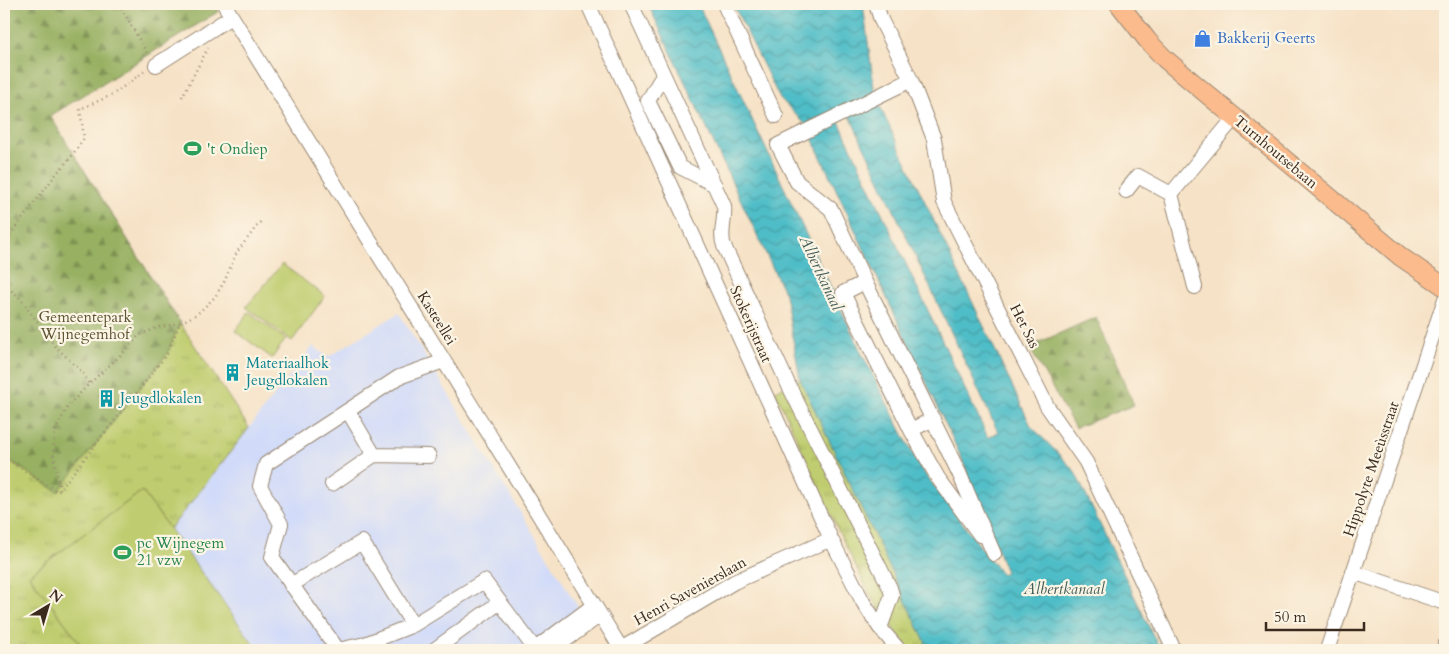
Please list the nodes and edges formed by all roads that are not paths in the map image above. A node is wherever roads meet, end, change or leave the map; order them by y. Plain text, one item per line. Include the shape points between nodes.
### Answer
1 (224, 4) edge
2 (588, 4) edge
3 (631, 4) edge
4 (724, 4) edge
5 (876, 4) edge
6 (1119, 4) edge
7 (232, 17) junction
8 (155, 65) road end
9 (663, 75) junction
10 (911, 80) junction
11 (776, 116) dead end
12 (1235, 117) junction
13 (714, 185) junction
14 (1126, 191) dead end
15 (1171, 194) junction
16 (866, 282) junction
17 (1195, 287) dead end
18 (1445, 287) edge
19 (1445, 299) edge
20 (444, 360) junction
21 (348, 411) junction
22 (933, 419) junction
23 (911, 430) junction
24 (374, 454) junction
25 (429, 456) dead end
26 (332, 484) dead end
27 (831, 539) junction
28 (1354, 572) junction
29 (291, 585) junction
30 (500, 602) junction
31 (1445, 603) edge
32 (597, 610) junction
33 (414, 625) junction
34 (880, 628) junction
35 (1445, 645) edge
36 (534, 649) edge
37 (337, 650) edge
38 (434, 650) edge
39 (552, 650) edge
40 (621, 650) edge
41 (898, 650) edge
42 (1174, 650) edge
43 (1327, 650) edge
44 (1443, 650) edge

1 - 7 street, Kasteellei
2 - 27 street, Stokerijstraat
3 - 9 street
4 - 11 street
5 - 10 street, Het Sas
6 - 12 main road, Turnhoutsebaan via 1159,53
7 - 8 street
7 - 20 street, Kasteellei
9 - 13 street
9 - 13 street via 648,101 680,167
10 - 16 street via 778,145 797,182 831,209
10 - 42 street, Het Sas via 934,139 944,202 1047,406 1086,462
12 - 15 street
12 - 18 main road, Turnhoutsebaan via 1401,257
13 - 34 street via 725,210 722,242 789,386 890,588 892,595
14 - 15 street via 1138,176
15 - 17 street
16 - 22 street
16 - 23 street via 843,292
19 - 28 street, Hippolyte Meeùsstraat
20 - 21 street via 399,378
20 - 32 street, Kasteellei
21 - 24 street
21 - 29 street via 266,464 260,486 281,524 272,557
22 - 23 street
22 - 23 street via 994,554 938,478
24 - 25 street
24 - 26 street
27 - 34 street, Stokerijstraat
27 - 40 street, Henri Savenierslaan via 734,582
28 - 31 street
28 - 43 street, Hippolyte Meeùsstraat
29 - 33 street via 362,542
29 - 37 street
30 - 33 street via 484,581
30 - 36 street
30 - 38 street
32 - 36 street
32 - 39 street
32 - 40 street, Kasteellei
33 - 37 street via 365,644
34 - 41 street, Stokerijstraat
35 - 44 street

